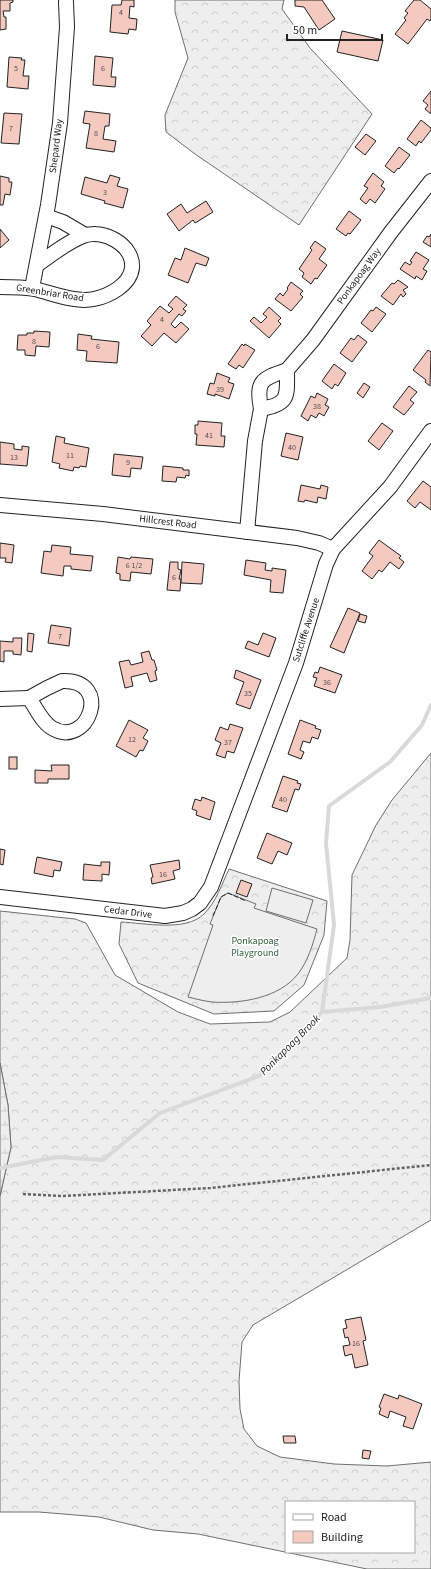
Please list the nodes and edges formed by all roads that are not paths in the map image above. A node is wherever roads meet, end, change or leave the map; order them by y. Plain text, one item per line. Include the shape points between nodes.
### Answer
1 (67, 1) edge
2 (431, 181) edge
3 (46, 216) junction
4 (85, 235) junction
5 (37, 265) junction
6 (0, 286) edge
7 (32, 288) junction
8 (287, 370) junction
9 (261, 409) junction
10 (431, 431) edge
11 (0, 505) edge
12 (247, 532) junction
13 (333, 549) junction
14 (29, 698) dead end
15 (0, 699) edge
16 (224, 855) joint
17 (0, 897) edge

1 - 3 street, Shepard Way via 60,123
2 - 8 street, Ponkapoag Way
3 - 4 street via 63,222
3 - 5 street, Shepard Way
4 - 5 street, Greenbriar Road
4 - 7 street, Greenbriar Road via 104,234 118,242 128,253 132,267 129,278 108,295 92,299 68,298
5 - 7 street, Shepard Way
6 - 7 street, Greenbriar Road
8 - 9 street via 285,399 272,407
8 - 9 street via 272,375 260,385 258,392
9 - 12 street via 255,441
10 - 13 street, Sutcliffe Avenue via 390,487
11 - 12 street, Hillcrest Road via 103,514
12 - 13 street, Hillcrest Road via 297,538
13 - 16 street, Sutcliffe Avenue via 326,564 296,663
14 - 15 street
16 - 17 street, Cedar Drive via 206,896 192,909 174,916

